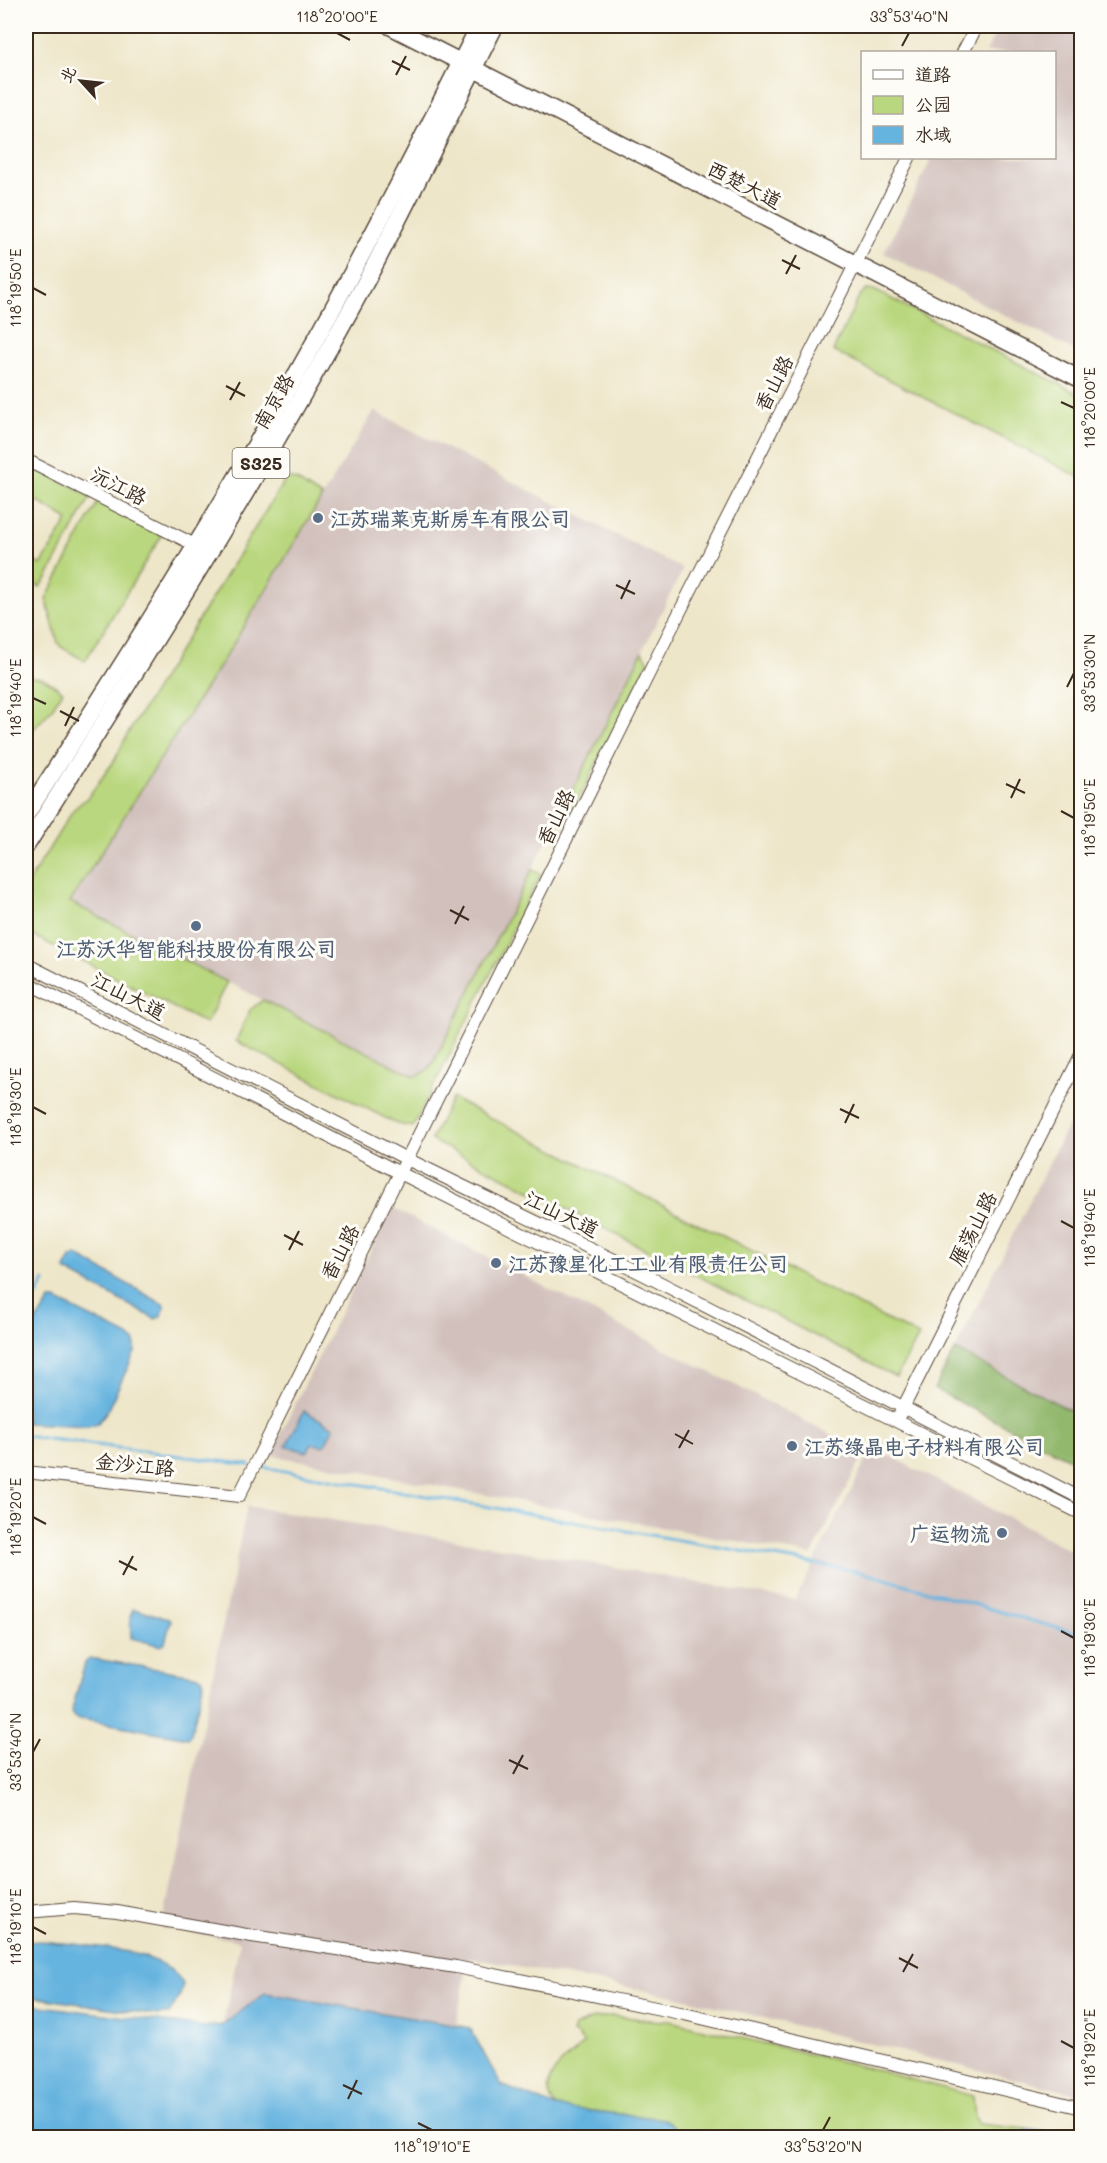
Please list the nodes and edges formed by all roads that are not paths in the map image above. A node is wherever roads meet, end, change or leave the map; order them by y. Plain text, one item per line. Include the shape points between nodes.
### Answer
1 (390, 26) edge
2 (479, 26) edge
3 (495, 26) edge
4 (976, 26) edge
5 (964, 51) edge
6 (468, 65) junction
7 (908, 159) edge
8 (855, 264) junction
9 (1082, 380) edge
10 (26, 460) edge
11 (195, 545) junction
12 (26, 815) edge
13 (26, 846) edge
14 (26, 964) edge
15 (26, 982) edge
16 (1082, 1053) edge
17 (407, 1159) junction
18 (400, 1173) junction
19 (900, 1414) junction
20 (26, 1472) edge
21 (239, 1496) joint
22 (1082, 1499) edge
23 (1082, 1514) edge
24 (26, 1912) edge
25 (1082, 2108) edge

1 - 6 main road, 西楚大道
2 - 6 main road, 南京路 / S325
3 - 6 main road, 南京路 / S325
4 - 5 street
6 - 8 main road, 西楚大道
6 - 11 main road, 南京路 / S325 via 300,368
6 - 13 main road, 南京路 / S325 via 371,271 311,378 200,567
7 - 8 street, 香山路
8 - 9 main road, 西楚大道
8 - 17 street, 香山路
10 - 11 street, 沅江路
11 - 12 main road, 南京路 / S325
14 - 17 street, 江山大道
15 - 18 street, 江山大道
16 - 19 street, 雁荡山路
17 - 18 street, 香山路
17 - 19 street, 江山大道 via 645,1275
18 - 19 street, 江山大道
18 - 21 street, 香山路
19 - 22 street, 江山大道
19 - 23 street, 江山大道
20 - 21 street, 金沙江路
24 - 25 street via 74,1908 117,1912 456,1967 680,2013

